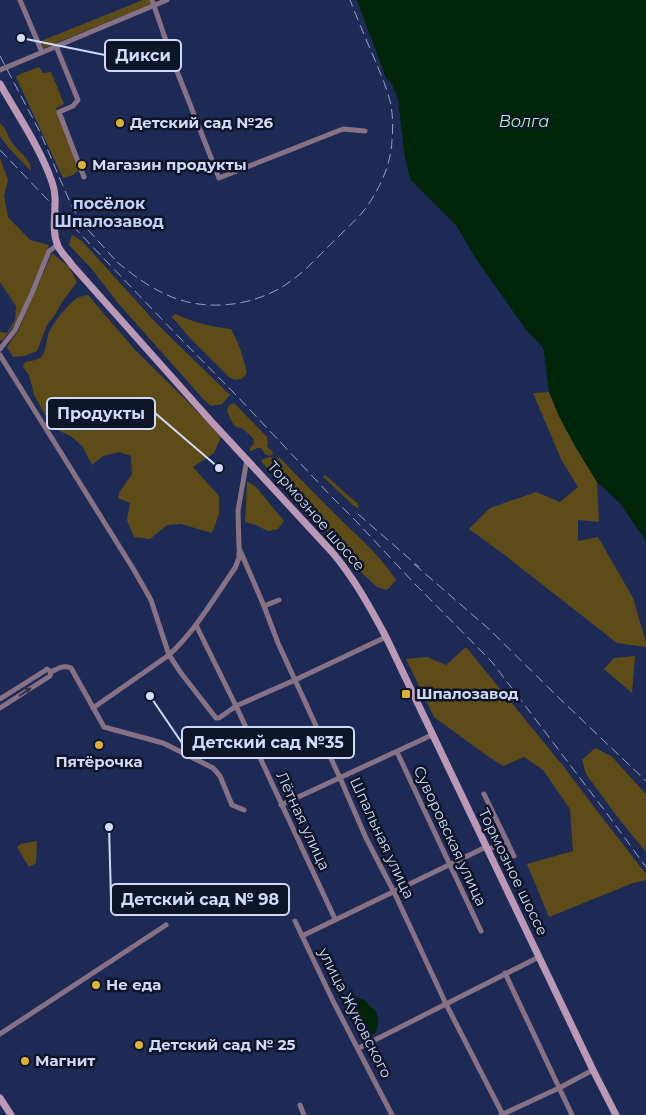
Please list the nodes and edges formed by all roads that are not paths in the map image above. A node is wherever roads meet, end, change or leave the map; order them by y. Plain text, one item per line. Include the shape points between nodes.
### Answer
1 (20, 0) edge
2 (167, 0) edge
3 (153, 3) edge
4 (56, 46) junction
5 (42, 52) junction
6 (0, 70) edge
7 (0, 84) edge
8 (365, 131) dead end
9 (84, 177) dead end
10 (58, 245) junction
11 (0, 349) edge
12 (0, 355) edge
13 (247, 459) junction
14 (239, 548) junction
15 (279, 600) dead end
16 (264, 606) junction
17 (196, 625) junction
18 (386, 637) junction
19 (169, 655) junction
20 (50, 672) junction
21 (295, 680) junction
22 (0, 699) edge
23 (236, 706) junction
24 (0, 708) edge
25 (93, 708) junction
26 (432, 736) junction
27 (397, 752) junction
28 (340, 778) junction
29 (484, 794) dead end
30 (281, 805) junction
31 (244, 810) dead end
32 (507, 841) junction
33 (487, 848) junction
34 (514, 856) dead end
35 (450, 864) junction
36 (394, 892) junction
37 (335, 920) junction
38 (295, 921) dead end
39 (166, 926) dead end
40 (481, 931) dead end
41 (302, 936) junction
42 (539, 957) junction
43 (506, 974) junction
44 (446, 1004) junction
45 (0, 1034) edge
46 (358, 1048) junction
47 (593, 1070) junction
48 (559, 1088) junction
49 (0, 1098) edge
50 (300, 1106) dead end
51 (11, 1115) edge
52 (304, 1115) edge
53 (392, 1115) edge
54 (502, 1115) edge
55 (572, 1115) edge
56 (616, 1115) edge

1 - 5 street
2 - 3 street
3 - 4 street
3 - 8 street via 219,178 343,129
4 - 5 street
4 - 9 street via 78,100 59,112
5 - 6 street
7 - 10 street, Тормозное шоссе via 52,181
10 - 11 street via 49,251 15,330
10 - 13 street, Тормозное шоссе
12 - 19 street via 143,585
13 - 14 street, Шпальная улица via 238,511
13 - 18 street, Тормозное шоссе via 342,564
14 - 16 street, Шпальная улица
14 - 17 street via 235,568
15 - 16 street
16 - 21 street, Шпальная улица
17 - 19 street
17 - 23 street, Лётная улица
18 - 21 street
18 - 26 street, Тормозное шоссе
19 - 23 street via 216,718
19 - 25 street
20 - 22 street via 46,670
24 -> 20 street via 50,676
20 - 25 street via 71,668
21 - 23 street
21 - 28 street, Шпальная улица
23 - 30 street, Лётная улица
25 - 31 street via 104,727 163,743 213,768 220,776 232,805
26 - 27 street
26 - 33 street, Тормозное шоссе
27 - 28 street
27 - 35 street, Суворовская улица
28 - 30 street
28 - 36 street, Шпальная улица
29 - 32 street
30 - 37 street, Лётная улица
32 - 33 street
32 - 34 street
33 - 35 street
33 - 42 street, Тормозное шоссе
35 - 36 street
35 - 40 street, Суворовская улица
36 - 37 street
36 - 44 street, Шпальная улица
37 - 41 street
38 - 41 street, улица Жуковского
39 - 45 street
41 - 46 street, улица Жуковского
42 - 43 street
42 - 47 street, Тормозное шоссе
43 - 44 street
43 - 48 street
44 - 46 street
44 - 54 street, Шпальная улица
46 - 53 street, улица Жуковского
47 - 48 street
47 - 56 street, Тормозное шоссе
48 - 54 street
48 - 55 street
49 - 51 street
50 - 52 street

